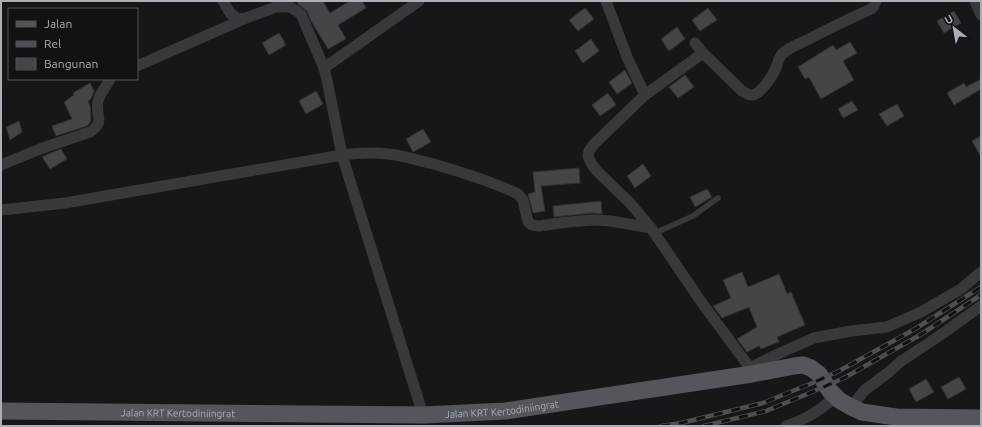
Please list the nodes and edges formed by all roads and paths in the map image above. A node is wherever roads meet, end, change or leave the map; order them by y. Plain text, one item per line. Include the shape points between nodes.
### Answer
1 (223, 1) edge
2 (419, 1) edge
3 (876, 1) edge
4 (975, 1) edge
5 (608, 2) edge
6 (981, 15) edge
7 (246, 18) junction
8 (695, 43) dead end
9 (703, 53) junction
10 (138, 66) edge
11 (324, 68) junction
12 (109, 80) edge
13 (645, 95) junction
14 (342, 155) junction
15 (1, 165) edge
16 (718, 198) dead end
17 (1, 210) edge
18 (653, 230) junction
19 (981, 272) edge
20 (981, 306) edge
21 (751, 371) junction
22 (836, 397) junction
23 (851, 407) junction
24 (1, 411) edge
25 (423, 415) junction
26 (981, 418) edge
27 (786, 426) edge

1 - 7 street via 230,13 238,19
2 - 11 street
3 - 9 street via 870,9 783,53 768,81 753,95 742,91
4 - 6 street
5 - 13 street via 627,57
7 - 10 street
7 - 11 street via 276,7 290,7 295,10 301,14
8 - 9 street
9 - 13 street
11 - 14 street
12 - 15 street via 98,100 99,125 90,132
13 - 18 street via 594,144 588,156 596,170
14 - 17 street via 65,203
14 - 18 street via 389,154 448,168 495,184 521,197 528,222 532,225 593,220
14 - 25 street
16 - 18 lane via 693,216
18 - 21 street
19 - 21 street via 961,289 921,312 887,327 814,338 780,353
20 - 23 street via 900,362 865,390
21 - 22 main road, Jalan KRT Kertodiniingrat via 803,365 819,374
21 - 25 main road, Jalan KRT Kertodiniingrat via 506,412
22 - 23 main road, Jalan KRT Kertodiniingrat
22 - 27 street via 821,410
23 - 26 main road, Jalan KRT Kertodiniingrat via 862,412 896,417
24 - 25 main road, Jalan KRT Kertodiniingrat

